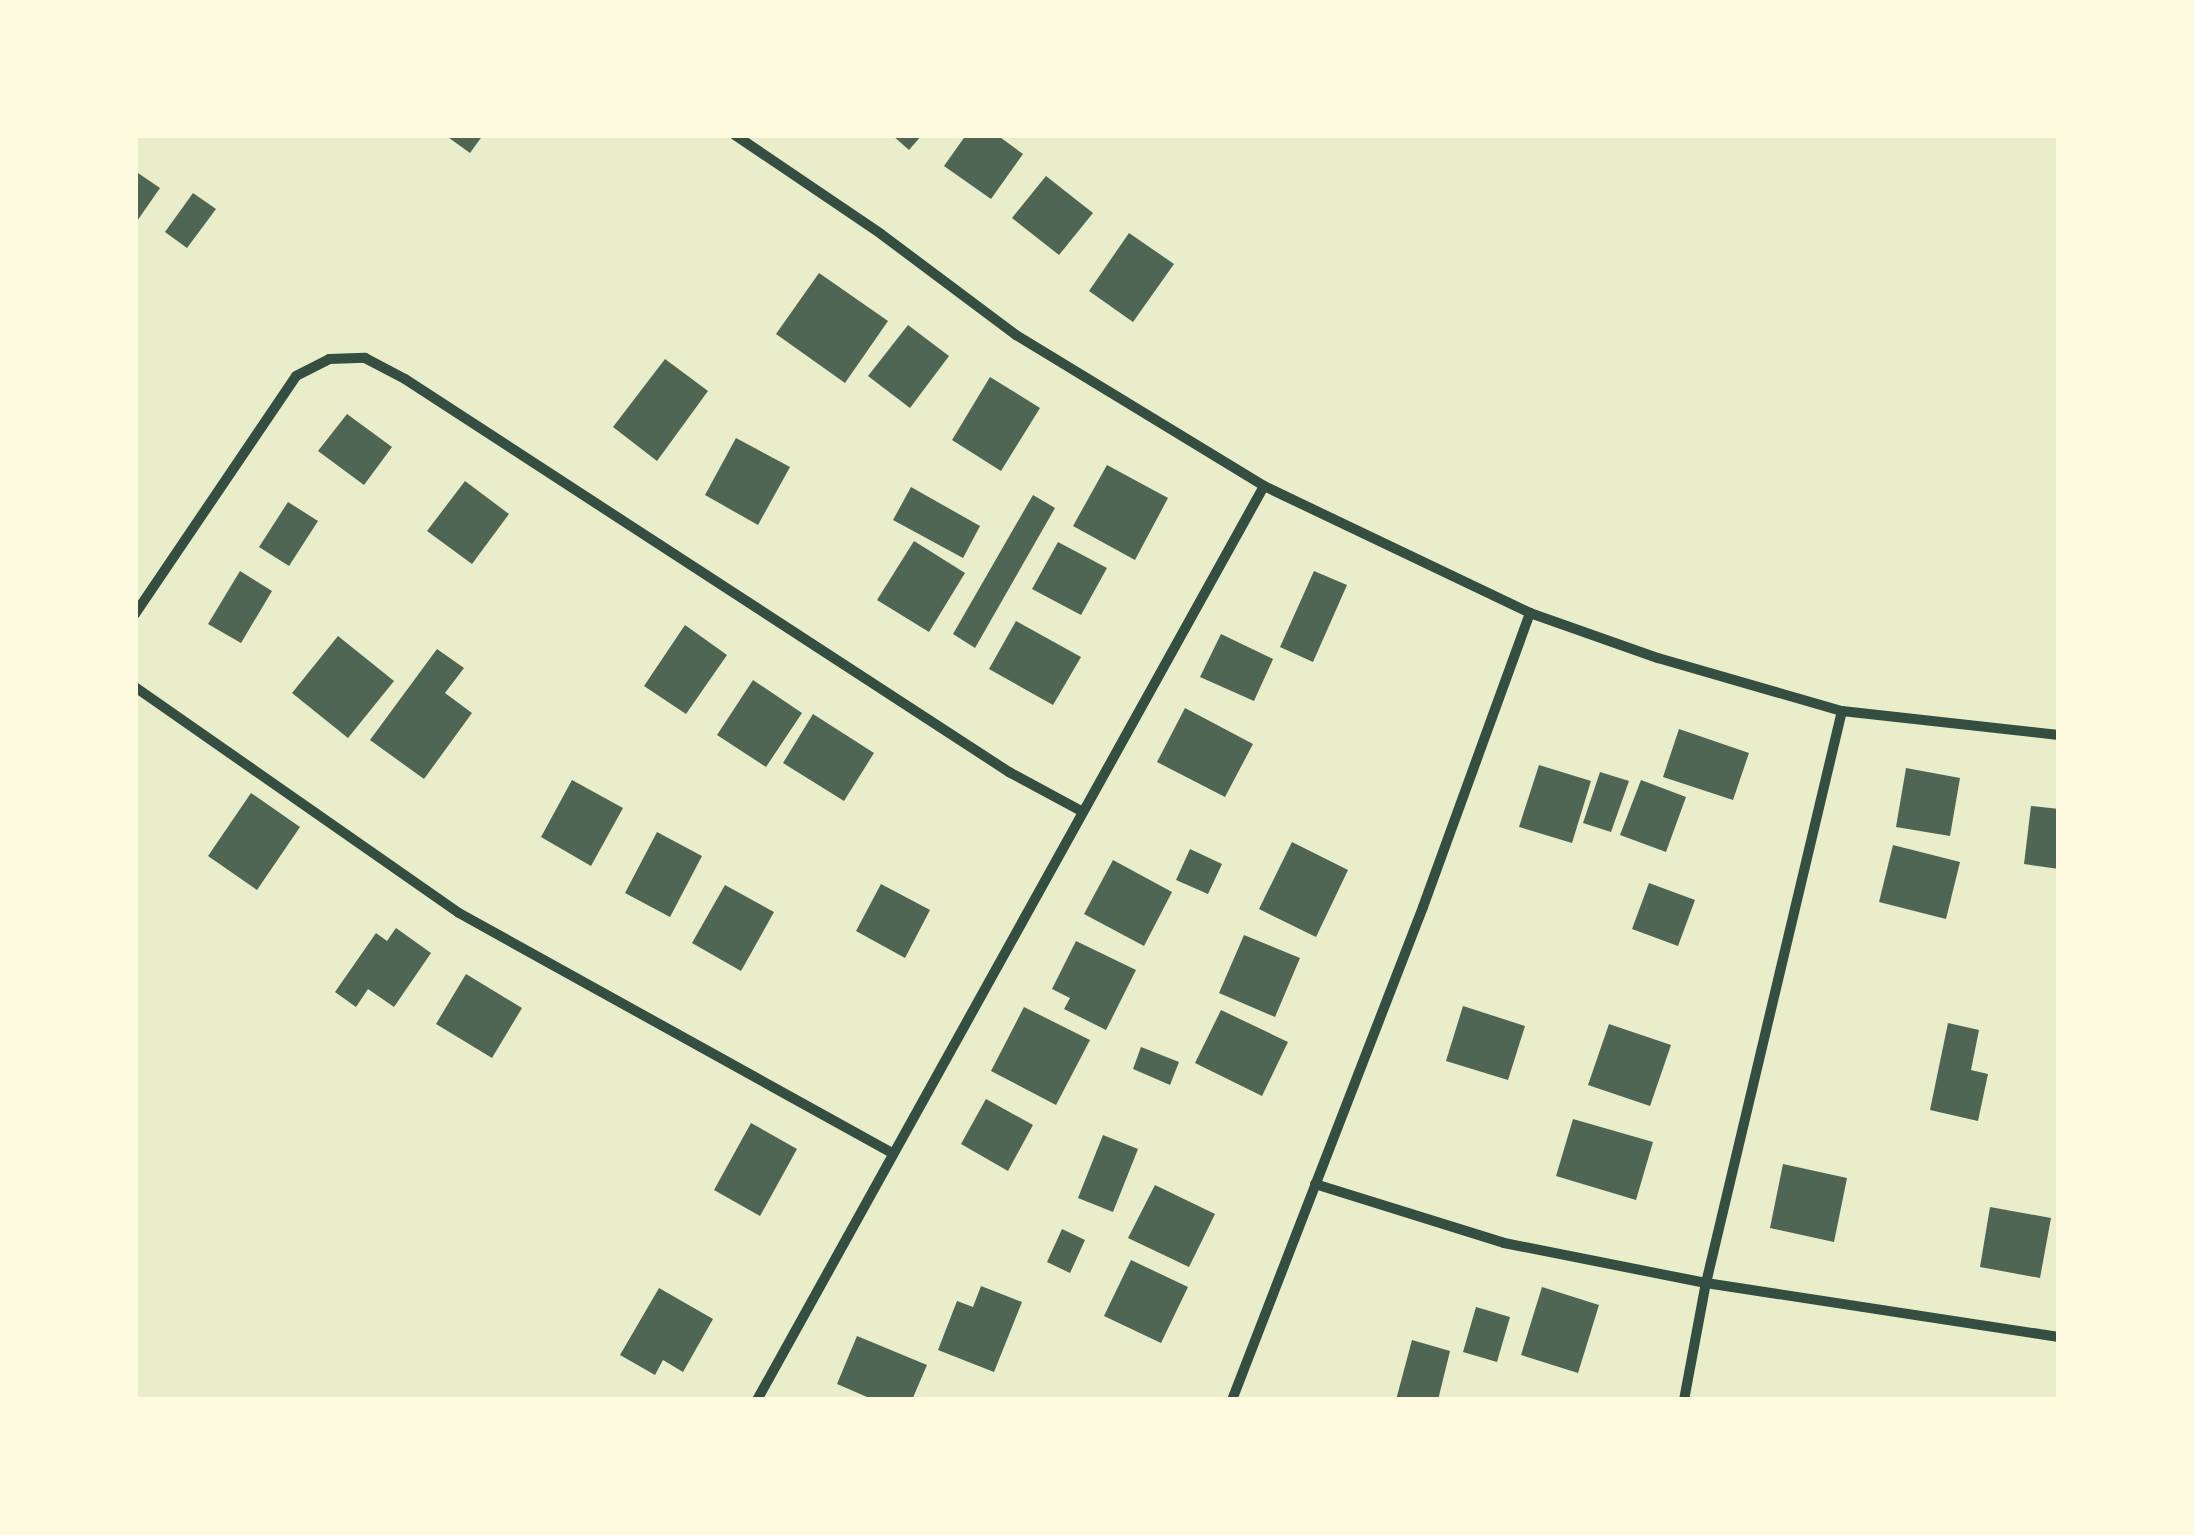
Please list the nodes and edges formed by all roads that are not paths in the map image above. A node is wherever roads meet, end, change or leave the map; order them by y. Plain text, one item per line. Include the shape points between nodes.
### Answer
1 (735, 135) edge
2 (1264, 486) junction
3 (1530, 613) junction
4 (135, 614) edge
5 (135, 687) edge
6 (1842, 711) junction
7 (2059, 735) edge
8 (1083, 812) junction
9 (894, 1154) junction
10 (1316, 1184) junction
11 (1706, 1283) junction
12 (2059, 1337) edge
13 (757, 1400) edge
14 (1232, 1400) edge
15 (1684, 1400) edge

1 - 2 street via 1016,335
2 - 3 street
2 - 8 street
3 - 6 street
3 - 10 street
4 - 8 street via 296,376 329,359 365,358 1009,772
5 - 9 street via 459,913
6 - 7 street
6 - 11 street
8 - 9 street
9 - 13 street
10 - 11 street via 1504,1243
10 - 14 street
11 - 12 street
11 - 15 street

